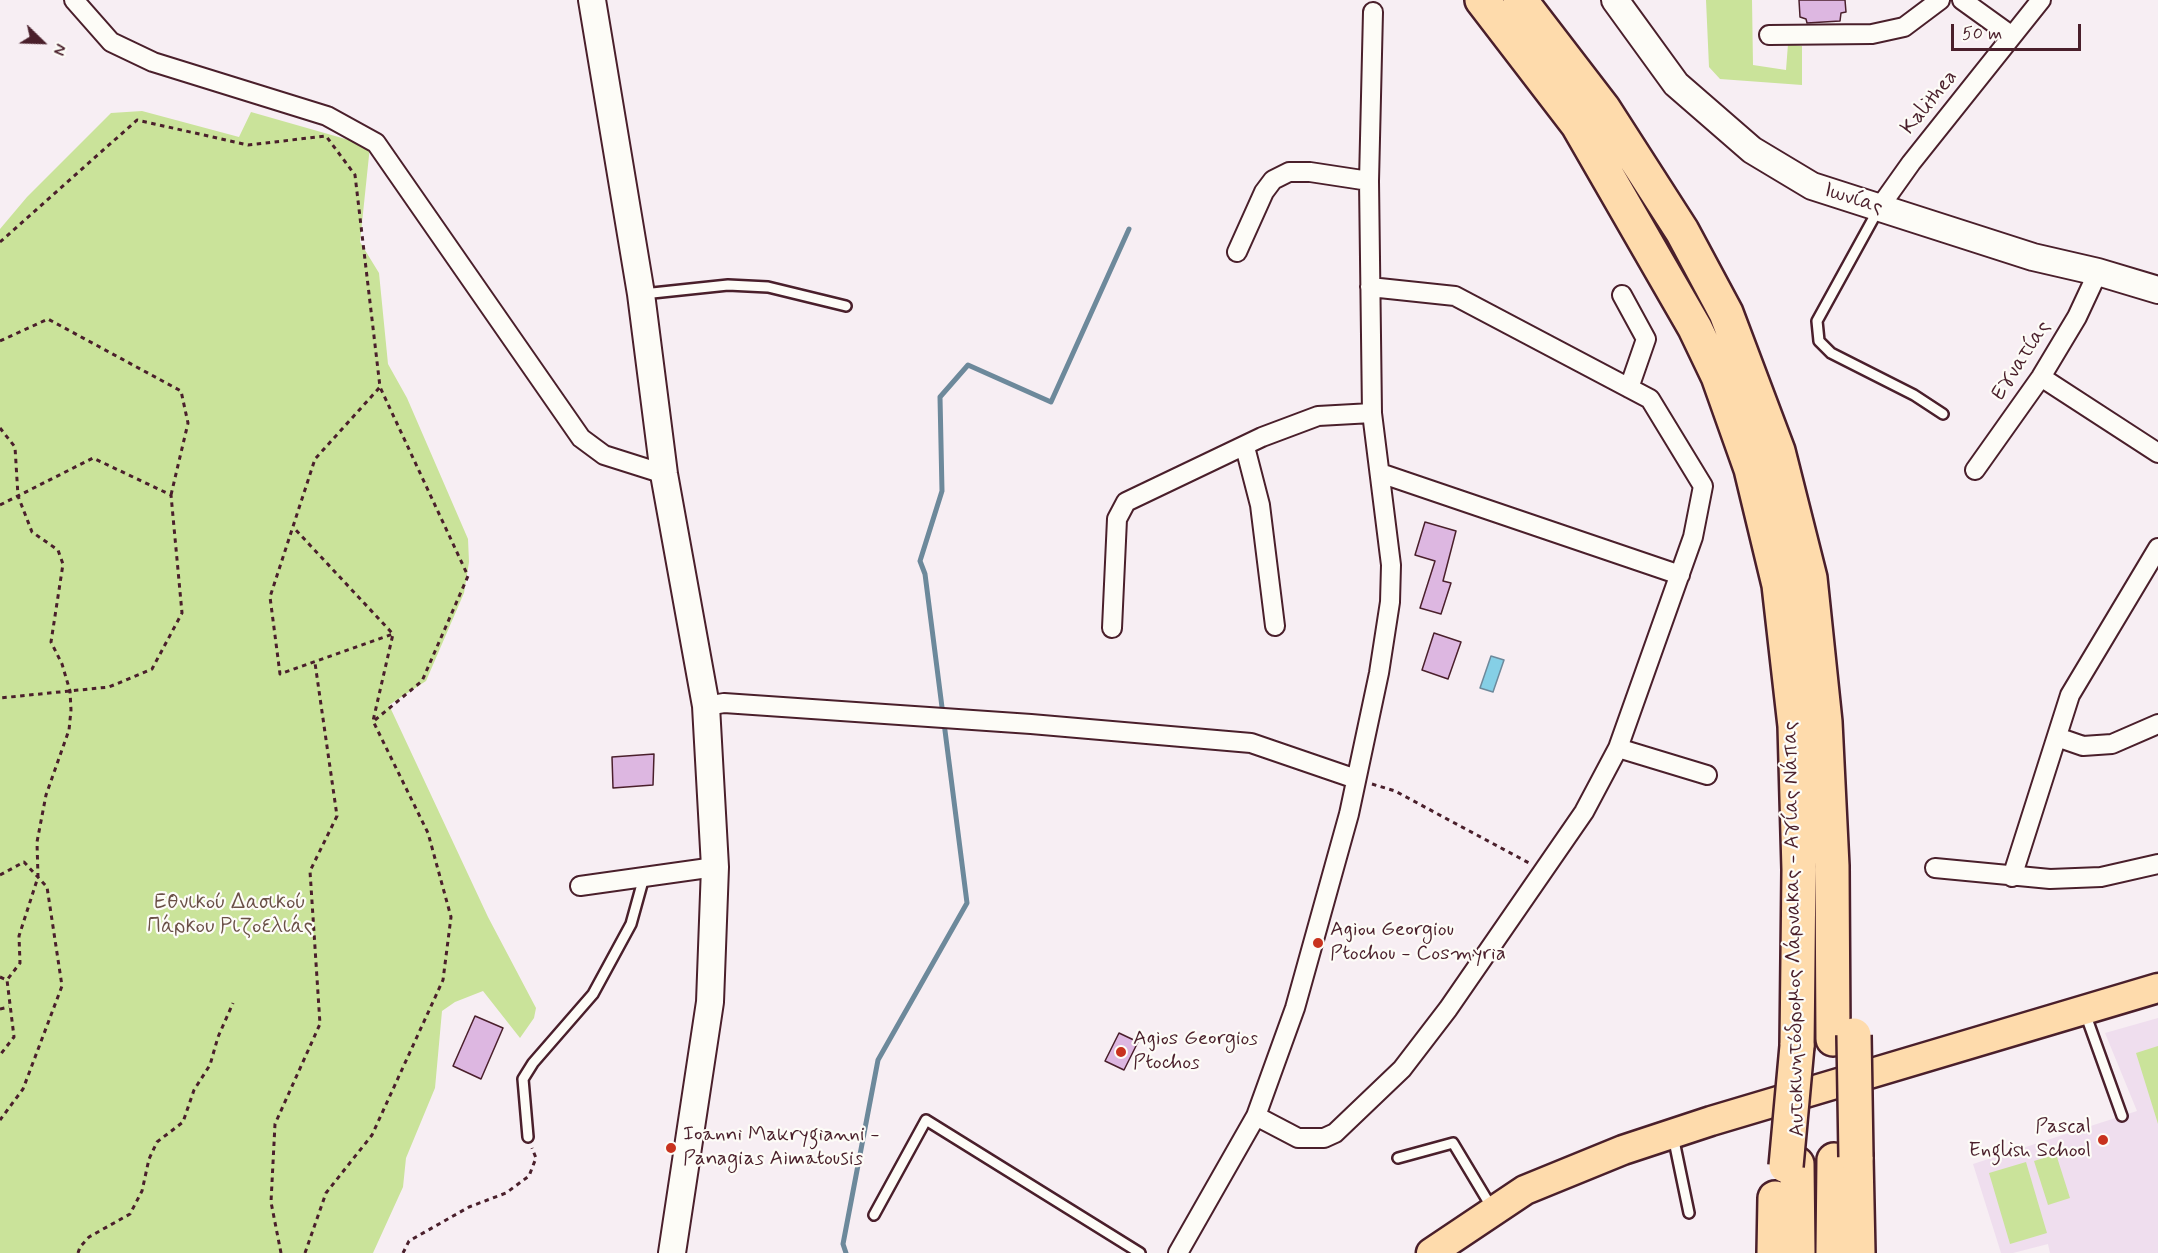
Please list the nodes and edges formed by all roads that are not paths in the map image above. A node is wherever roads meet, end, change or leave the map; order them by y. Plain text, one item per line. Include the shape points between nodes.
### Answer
1 (74, 0) edge
2 (592, 0) edge
3 (1482, 0) edge
4 (1520, 0) edge
5 (1615, 0) edge
6 (1940, 0) edge
7 (1962, 0) edge
8 (2041, 0) edge
9 (1373, 12) dead end
10 (1769, 35) dead end
11 (2012, 36) junction
12 (1369, 181) junction
13 (1879, 208) junction
14 (1237, 252) dead end
15 (2098, 272) junction
16 (1370, 287) junction
17 (2158, 290) edge
18 (641, 294) junction
19 (1623, 294) dead end
20 (846, 306) dead end
21 (2041, 377) junction
22 (1629, 388) junction
23 (1372, 413) junction
24 (1943, 414) dead end
25 (1245, 447) junction
26 (2158, 453) edge
27 (1975, 470) dead end
28 (1380, 473) junction
29 (664, 474) junction
30 (2158, 548) edge
31 (1680, 575) junction
32 (1275, 626) dead end
33 (1112, 628) dead end
34 (706, 706) junction
35 (2158, 724) edge
36 (2057, 737) junction
37 (1618, 748) junction
38 (1707, 775) dead end
39 (1356, 779) junction
40 (2158, 864) edge
41 (715, 867) junction
42 (1935, 868) dead end
43 (644, 877) junction
44 (2012, 877) junction
45 (580, 886) dead end
46 (2158, 988) edge
47 (2084, 1011) junction
48 (1256, 1116) junction
49 (2121, 1116) dead end
50 (1672, 1133) junction
51 (528, 1137) road end
52 (1398, 1158) dead end
53 (1845, 1158) junction
54 (1786, 1166) junction
55 (1494, 1211) junction
56 (1689, 1212) dead end
57 (874, 1215) dead end
58 (672, 1253) edge
59 (1140, 1253) edge
60 (1178, 1253) edge
61 (1431, 1253) edge
62 (1774, 1253) edge
63 (1781, 1253) edge
64 (1798, 1253) edge
65 (1833, 1253) edge
66 (1858, 1253) edge

1 - 29 street via 111,42 153,62 327,116 375,143 581,438 604,455
2 - 18 main road
3 - 54 highway via 1578,125 1695,328 1706,384 1736,474 1763,590 1777,725 1787,1048
4 - 53 highway, Αυτοκινητόδρομος Λάρνακας - Αγίας Νάπας via 1603,108 1682,231 1726,313 1778,451 1810,578 1825,722 1843,1037
5 - 13 main road, Ιωνίας via 1676,84 1752,150 1812,186
6 - 10 street via 1904,27 1872,34
7 - 11 street
8 - 11 street, Kalithea
9 - 12 street
11 - 13 street, Kalithea
12 - 14 street via 1310,172 1289,172 1274,180 1264,192
12 - 16 street
13 - 15 main road, Ιωνίας via 2032,257
13 - 24 lane via 1818,321 1819,341 1831,353
15 - 17 main road, Ιωνίας
15 - 21 street, Εγνατίας via 2077,317
16 - 22 street via 1455,296
16 - 23 street
18 - 20 lane via 728,285 768,287
18 - 29 main road
19 - 22 street via 1646,339
21 - 26 street
21 - 27 street, Εγνατίας
22 - 31 street via 1650,399 1703,486 1694,537
23 - 25 street via 1318,416
23 - 28 street
25 - 32 street via 1260,505
25 - 33 street via 1126,502 1117,519
28 - 31 street
28 - 39 street via 1392,583
29 - 34 main road
30 - 36 street via 2070,695
31 - 37 street
34 - 39 street via 724,703 948,718 1251,743
34 - 41 main road
35 - 36 street via 2112,744 2084,746
36 - 44 street
37 - 38 street
37 - 48 street via 1584,812 1402,1069 1324,1138 1298,1138
39 - 48 street via 1295,1008
40 - 44 street via 2101,877
41 - 43 street
41 - 58 main road via 710,1002
42 - 44 street
43 - 45 street
43 - 51 lane via 631,924 593,994 532,1063 523,1079
46 - 47 main road
47 - 49 lane
47 - 50 main road
48 - 60 street
50 - 55 main road via 1525,1190
50 - 56 lane
52 - 55 lane via 1453,1143
53 - 65 highway, Αυτοκινητόδρομος Λάρνακας - Αγίας Νάπας
53 - 66 highway
54 - 62 highway
54 - 63 highway
54 - 64 highway, Αυτοκινητόδρομος Λάρνακας - Αγίας Νάπας
55 - 61 main road
57 - 59 lane via 926,1120

